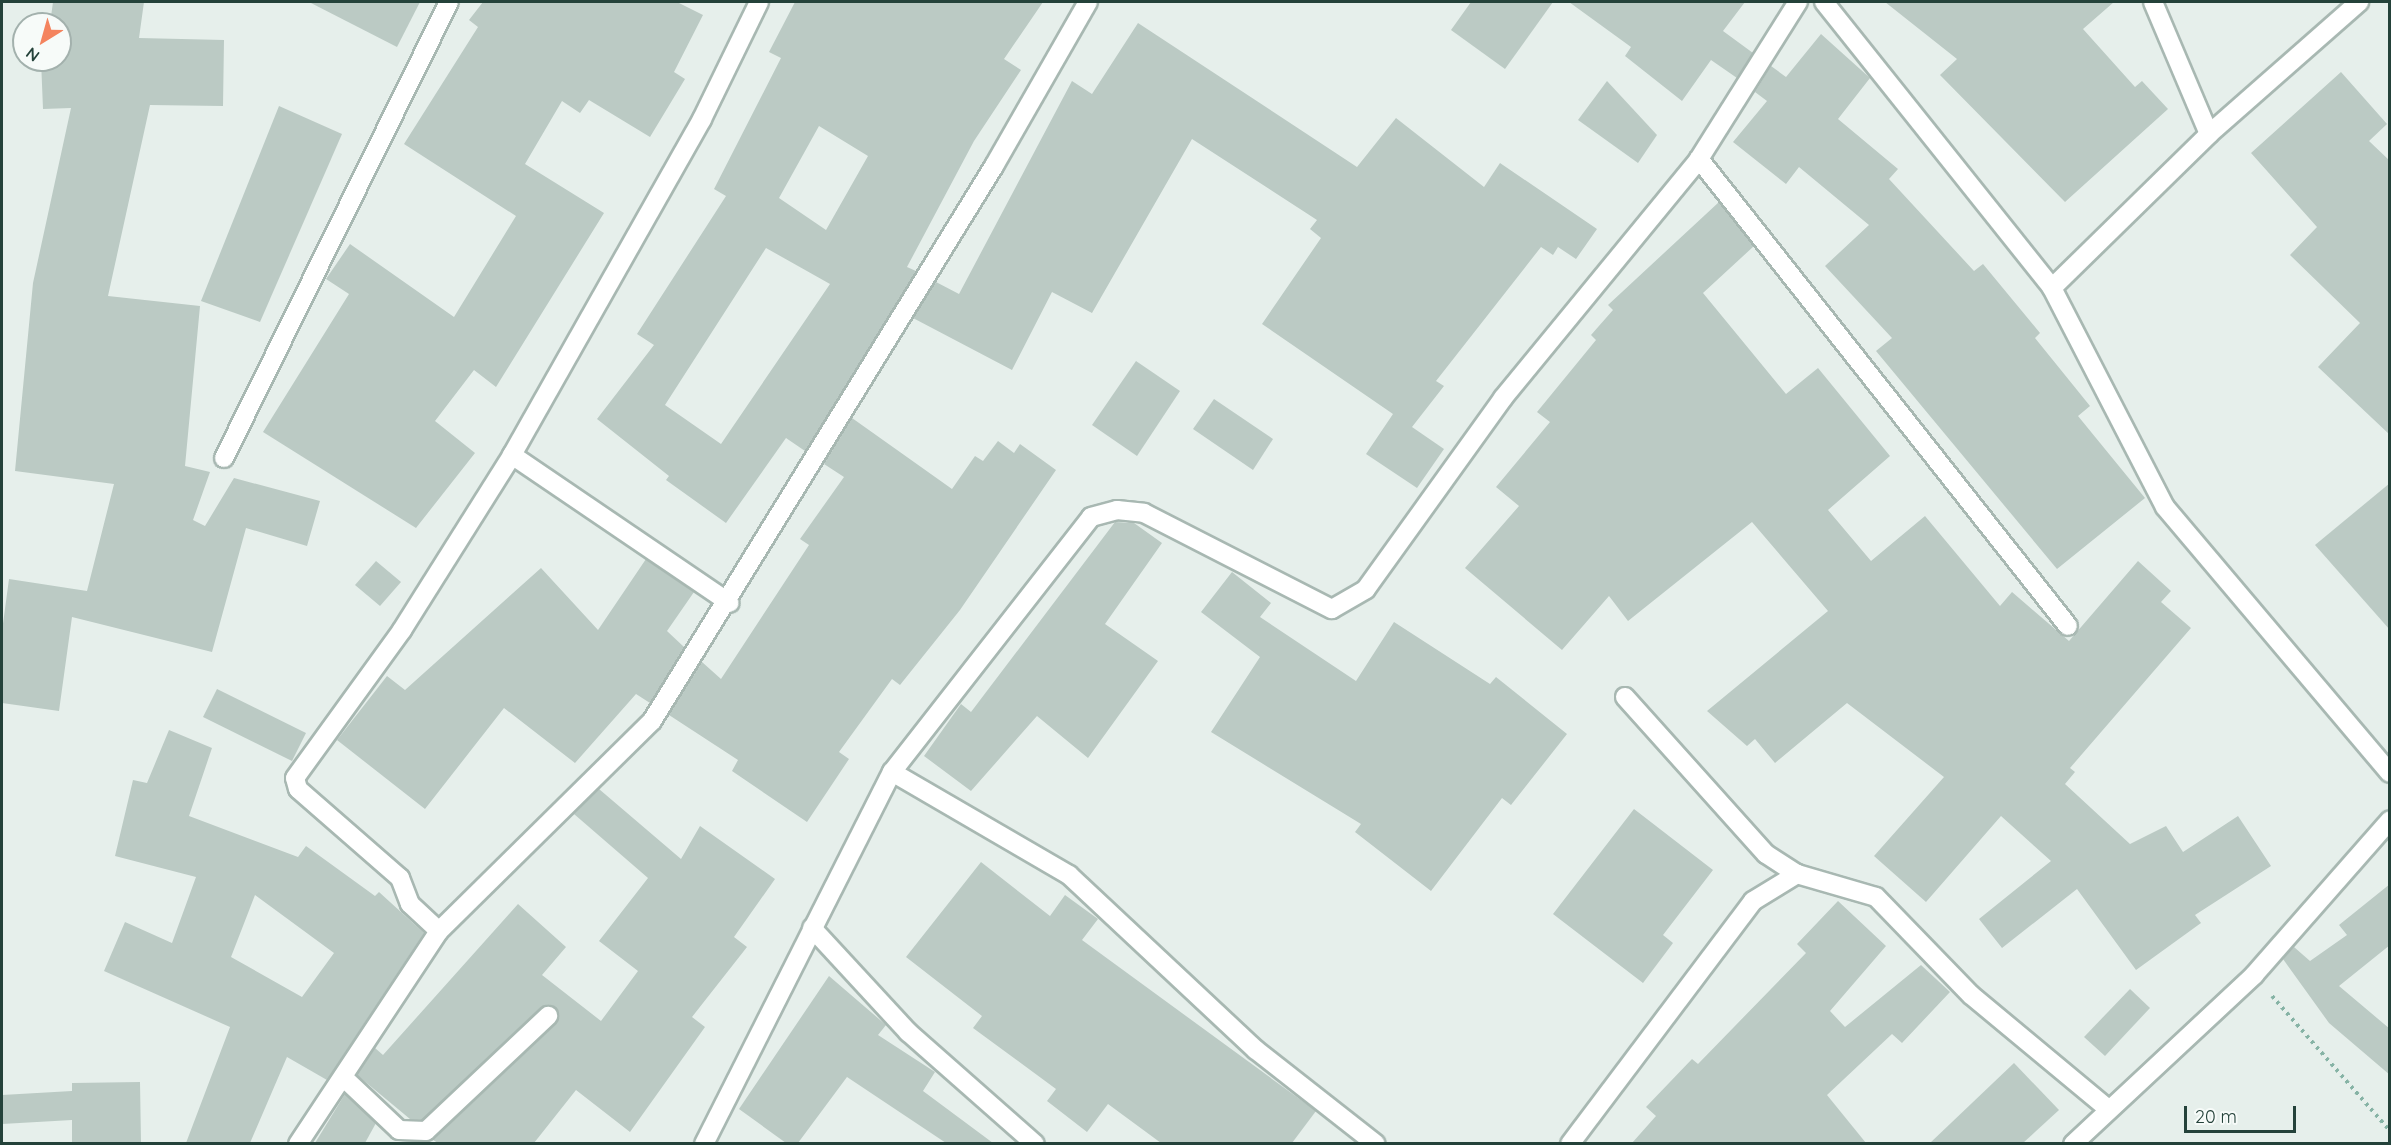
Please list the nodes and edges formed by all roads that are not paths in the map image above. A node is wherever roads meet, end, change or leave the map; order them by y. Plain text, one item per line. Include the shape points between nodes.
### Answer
1 (449, 2) edge
2 (759, 2) edge
3 (1088, 2) edge
4 (1798, 2) edge
5 (1824, 2) edge
6 (2153, 2) edge
7 (2359, 2) edge
8 (2209, 134) junction
9 (1699, 159) junction
10 (2052, 288) junction
11 (512, 455) junction
12 (224, 459) dead end
13 (730, 603) junction
14 (2068, 626) dead end
15 (1625, 697) dead end
16 (892, 772) junction
17 (2390, 774) edge
18 (2390, 820) edge
19 (1797, 874) junction
20 (812, 928) junction
21 (439, 931) junction
22 (548, 1016) dead end
23 (343, 1077) junction
24 (2108, 1108) junction
25 (298, 1143) edge
26 (704, 1143) edge
27 (1035, 1143) edge
28 (1376, 1143) edge
29 (1570, 1143) edge
30 (2073, 1143) edge

1 - 12 street
2 - 11 street via 702,119
3 - 13 street
4 - 9 street
5 - 10 street
6 - 8 street
7 - 8 street
8 - 10 street
9 - 14 street
9 - 16 street via 1503,398 1366,589 1332,609 1144,513 1118,510 1091,517
10 - 17 street via 2164,507
11 - 13 street
11 - 21 street via 402,630 295,778 298,789 400,878 410,904
13 - 21 street via 652,721
15 - 19 street via 1766,854
16 - 20 street
16 - 28 street via 1069,875 1256,1050
18 - 24 street via 2254,975
19 - 24 street via 1875,897 1971,995
19 - 29 street via 1754,901
20 - 26 street
20 - 27 street via 908,1032
21 - 23 street
22 - 23 street via 426,1131 399,1130
23 - 25 street
24 - 30 street

